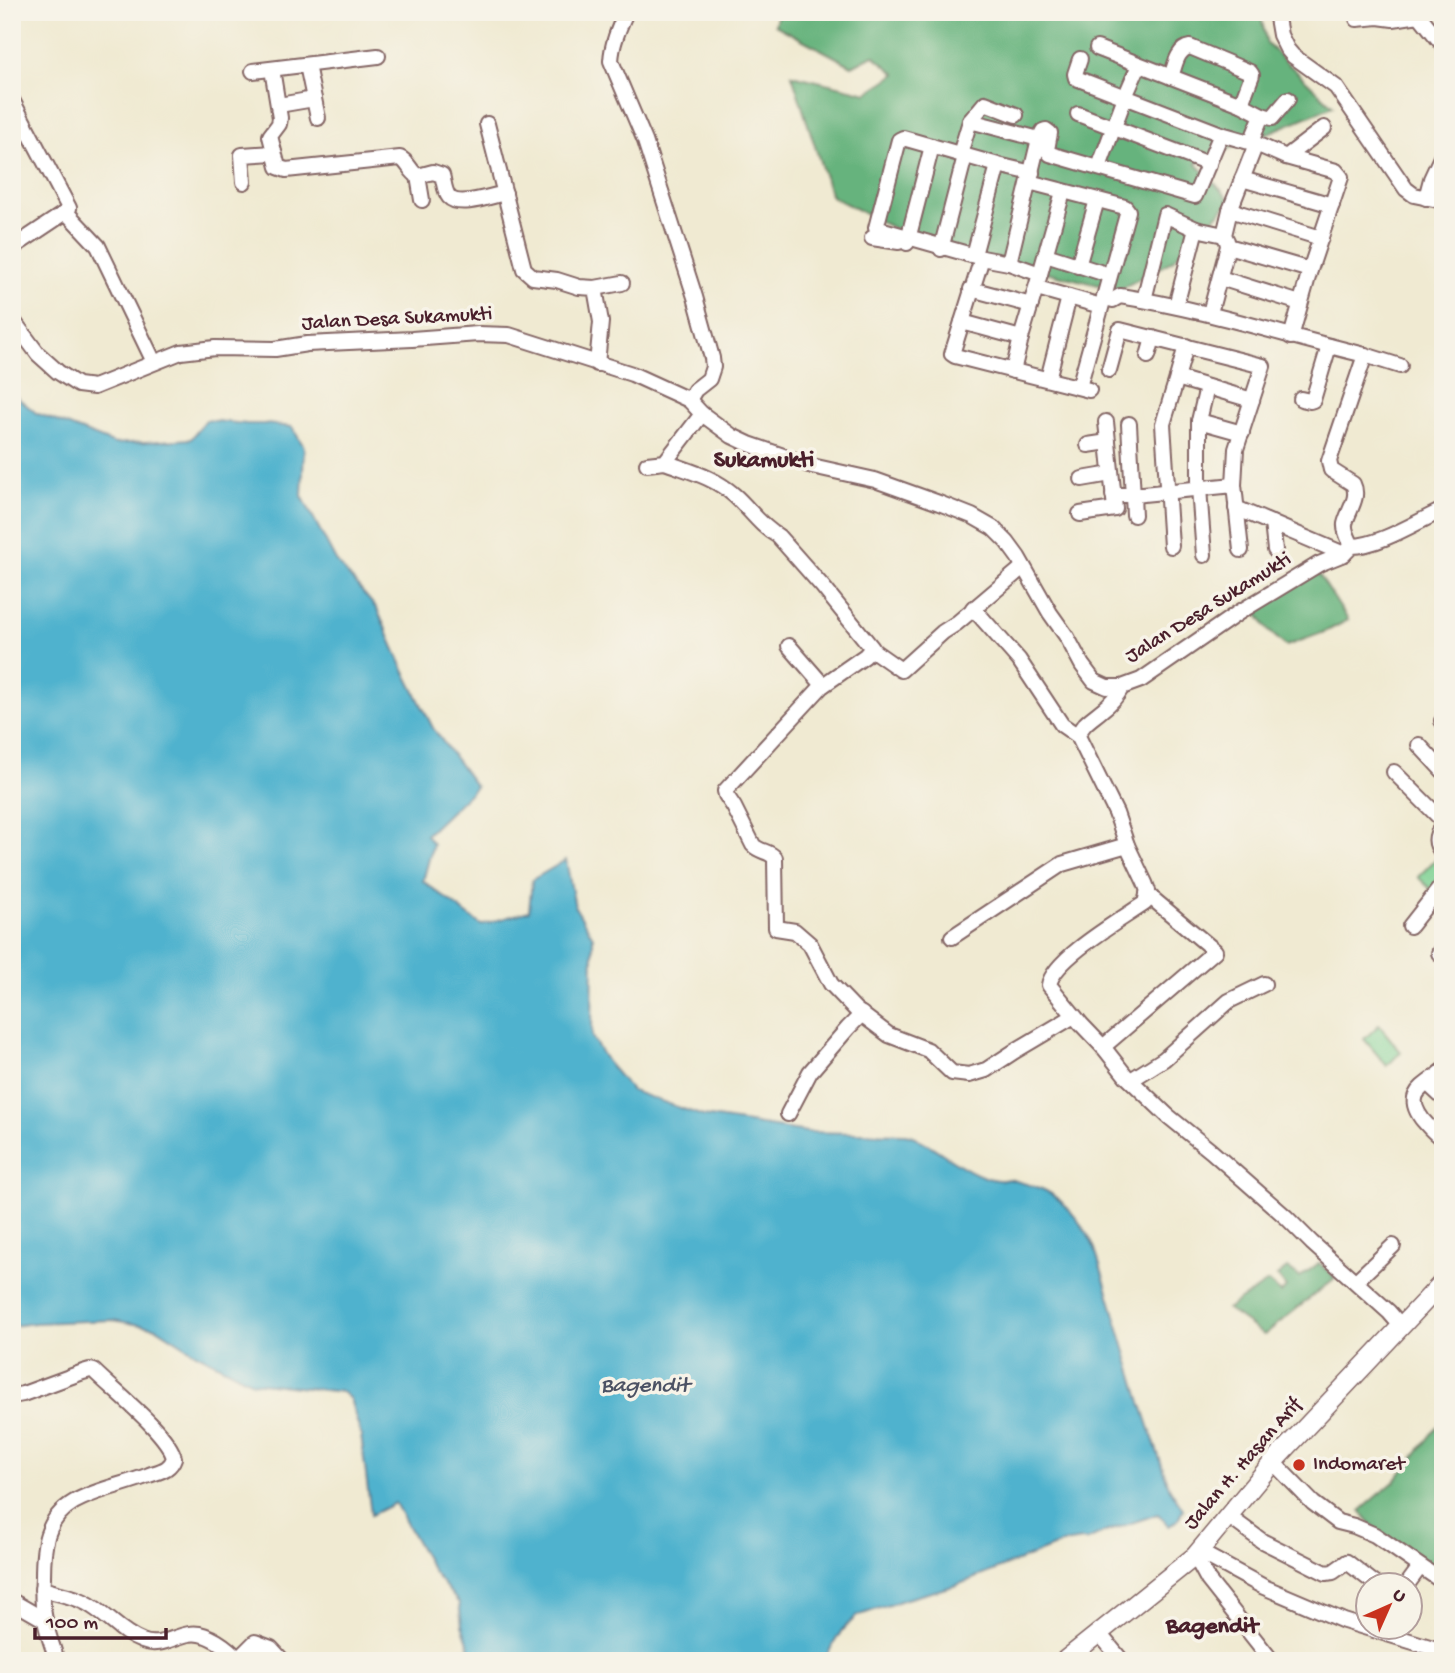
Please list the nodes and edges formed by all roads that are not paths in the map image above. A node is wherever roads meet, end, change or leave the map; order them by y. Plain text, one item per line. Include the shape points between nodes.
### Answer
1 (626, 12) edge
2 (1276, 12) edge
3 (1422, 14) edge
4 (1357, 19) dead end
5 (1443, 45) edge
6 (1097, 48) dead end
7 (378, 56) dead end
8 (1080, 59) dead end
9 (307, 65) junction
10 (1139, 65) junction
11 (272, 69) junction
12 (253, 71) dead end
13 (1171, 77) junction
14 (1125, 97) junction
15 (314, 99) junction
16 (1288, 99) dead end
17 (12, 100) edge
18 (1241, 104) junction
19 (279, 105) junction
20 (1078, 114) dead end
21 (1016, 115) dead end
22 (1262, 115) junction
23 (16, 117) edge
24 (318, 118) dead end
25 (970, 121) junction
26 (487, 124) dead end
27 (1113, 127) junction
28 (1324, 128) dead end
29 (1222, 134) junction
30 (1039, 139) junction
31 (1254, 143) junction
32 (932, 146) junction
33 (274, 153) junction
34 (1443, 153) edge
35 (962, 155) junction
36 (1286, 157) junction
37 (1100, 164) junction
38 (1209, 164) junction
39 (998, 165) junction
40 (418, 176) junction
41 (1031, 177) junction
42 (1242, 179) junction
43 (244, 182) dead end
44 (1063, 191) junction
45 (505, 193) junction
46 (1426, 198) junction
47 (422, 200) dead end
48 (1097, 200) junction
49 (1443, 201) edge
50 (1332, 205) junction
51 (1230, 210) junction
52 (66, 212) junction
53 (1196, 229) junction
54 (1321, 238) junction
55 (908, 240) junction
56 (1226, 241) junction
57 (942, 247) junction
58 (12, 248) edge
59 (1046, 255) junction
60 (978, 256) junction
61 (1009, 263) junction
62 (1078, 266) junction
63 (1310, 270) junction
64 (1220, 278) junction
65 (1039, 281) junction
66 (622, 284) dead end
67 (595, 288) junction
68 (971, 289) junction
69 (1105, 292) junction
70 (1069, 297) junction
71 (1144, 300) junction
72 (1300, 303) junction
73 (1031, 305) junction
74 (1176, 306) junction
75 (1210, 313) junction
76 (12, 319) edge
77 (962, 322) junction
78 (1291, 337) junction
79 (1021, 338) junction
80 (1153, 338) junction
81 (1186, 346) junction
82 (1329, 346) junction
83 (1365, 355) junction
84 (1148, 356) dead end
85 (154, 362) junction
86 (597, 364) junction
87 (1400, 366) dead end
88 (1109, 370) dead end
89 (1013, 371) junction
90 (1177, 378) junction
91 (1048, 379) junction
92 (1207, 387) junction
93 (1301, 399) dead end
94 (689, 400) junction
95 (1252, 400) junction
96 (702, 414) junction
97 (1199, 421) junction
98 (1106, 422) dead end
99 (1129, 424) dead end
100 (1242, 433) junction
101 (1108, 442) junction
102 (1088, 444) dead end
103 (665, 462) junction
104 (647, 464) dead end
105 (1111, 474) junction
106 (1082, 478) dead end
107 (1234, 485) junction
108 (1199, 488) junction
109 (1168, 491) junction
110 (1113, 495) junction
111 (1133, 495) junction
112 (1236, 508) junction
113 (1443, 510) edge
114 (1080, 514) dead end
115 (1134, 515) dead end
116 (1272, 523) junction
117 (1171, 546) dead end
118 (1241, 550) dead end
119 (1275, 550) dead end
120 (1348, 550) junction
121 (1204, 555) dead end
122 (1023, 567) junction
123 (973, 608) junction
124 (789, 646) dead end
125 (871, 649) junction
126 (824, 685) junction
127 (1122, 687) junction
128 (1078, 736) junction
129 (1419, 745) dead end
130 (1443, 771) edge
131 (1394, 772) dead end
132 (1443, 823) edge
133 (1128, 845) junction
134 (1443, 853) edge
135 (1443, 884) edge
136 (1147, 894) junction
137 (1410, 926) dead end
138 (952, 937) dead end
139 (1264, 984) dead end
140 (862, 1014) junction
141 (1074, 1016) junction
142 (1103, 1047) junction
143 (1443, 1071) edge
144 (1131, 1080) junction
145 (1427, 1084) junction
146 (1443, 1098) edge
147 (788, 1114) dead end
148 (1443, 1139) edge
149 (1392, 1246) dead end
150 (1356, 1281) junction
151 (1443, 1282) edge
152 (1402, 1327) junction
153 (12, 1396) edge
154 (1273, 1462) junction
155 (1209, 1538) junction
156 (1420, 1567) junction
157 (1360, 1572) edge
158 (1416, 1572) edge
159 (1443, 1582) edge
160 (42, 1589) junction
161 (12, 1601) edge
162 (45, 1619) junction
163 (1098, 1632) junction
164 (1443, 1651) edge
165 (239, 1660) edge
166 (57, 1661) edge
167 (283, 1661) edge
168 (1064, 1661) edge
169 (1122, 1661) edge
170 (1272, 1661) edge

1 - 94 street via 611,61 645,141 713,367 709,379
2 - 46 street via 1287,49 1336,87 1406,189
3 - 4 street
3 - 5 street
6 - 10 street
7 - 9 street
8 - 14 street via 1076,78
9 - 11 street
9 - 15 street
10 - 13 street
10 - 14 street
11 - 12 street
11 - 19 street
13 - 18 street
13 - 18 street via 1180,52 1190,47 1250,72
14 - 27 street
14 - 29 street
15 - 19 street
15 - 24 street
16 - 22 street via 1272,118
17 - 23 street
18 - 22 street
19 - 33 street via 281,118 271,136
20 - 27 street
21 - 25 street via 985,103
22 - 31 street
23 - 52 street via 67,204
25 - 30 street
25 - 35 street
26 - 45 street
27 - 37 street
27 - 38 street
28 - 36 street
29 - 31 street
29 - 38 street
30 - 37 street via 1046,130 1050,133 1048,152 1062,157 1064,148
30 - 41 street
31 - 36 street
31 - 42 street
32 - 35 street
32 - 55 street
32 - 55 street via 901,138 872,239
33 - 40 street via 278,167 286,170 400,158
33 - 43 street via 242,155
34 - 46 street
35 - 39 street
35 - 57 street
36 - 50 street via 1336,171 1340,181
37 - 38 street via 1195,196
39 - 41 street
39 - 60 street
40 - 45 street via 442,175 446,192 456,202
40 - 47 street
41 - 44 street
41 - 61 street
42 - 50 street
42 - 51 street
44 - 48 street
44 - 59 street
45 - 67 street via 527,273
46 - 49 street
48 - 62 street
48 - 69 street via 1128,211
50 - 54 street
51 - 54 street
51 - 56 street
52 - 58 street
52 - 85 street via 96,243
53 - 56 street
53 - 71 street via 1165,215
53 - 74 street
54 - 63 street
55 - 57 street
56 - 63 street
56 - 64 street
57 - 60 street
59 - 62 street
59 - 65 street
60 - 61 street
60 - 68 street
61 - 65 street
62 - 69 street
63 - 72 street
64 - 72 street
64 - 75 street
65 - 70 street
65 - 73 street
66 - 67 street
67 - 86 street via 601,322
68 - 73 street
68 - 77 street
69 - 70 street
69 - 71 street via 1113,300 1120,296
69 - 91 street via 1084,389
70 - 91 street
71 - 74 street
72 - 78 street
73 - 79 street
74 - 75 street
75 - 78 street
76 - 85 street, Jalan Desa Sukamukti via 38,354 78,385 94,387
77 - 79 street
77 - 89 street via 952,354
78 - 82 street
79 - 89 street
80 - 81 street
80 - 84 street
80 - 88 street via 1120,330
81 - 90 street
81 - 95 street via 1263,366
82 - 83 street
82 - 93 street via 1312,400
83 - 87 street
83 - 120 street via 1329,461 1331,470 1356,488 1345,525
85 - 86 street, Jalan Desa Sukamukti via 181,352 215,348 275,349 478,334 509,335
86 - 94 street, Jalan Desa Sukamukti
89 - 91 street
90 - 92 street
90 - 109 street via 1163,424
92 - 95 street
92 - 97 street
94 - 96 street, Jalan Desa Sukamukti
95 - 100 street
96 - 103 street
96 - 122 street, Jalan Desa Sukamukti via 749,444 812,466 875,480 972,516 1007,542
97 - 100 street
97 - 108 street
98 - 101 street
99 - 111 street
100 - 107 street
101 - 102 street
101 - 105 street
103 - 104 street
103 - 125 street via 705,476 733,494 778,536
105 - 106 street
105 - 110 street
107 - 108 street
107 - 112 street
108 - 109 street
108 - 121 street
109 - 111 street
109 - 117 street
110 - 111 street
110 - 114 street via 1115,509
111 - 115 street
112 - 116 street
112 - 118 street
113 - 120 street, Jalan Desa Sukamukti
116 - 119 street
116 - 120 street
120 - 127 street, Jalan Desa Sukamukti via 1247,608 1141,680
122 - 123 street
122 - 127 street, Jalan Desa Sukamukti via 1094,681
123 - 125 street via 901,670
123 - 128 street via 1019,660 1062,725
124 - 126 street
125 - 126 street
126 - 140 street via 725,791 752,845 775,858 776,928 794,931 810,944 831,984
127 - 128 street
128 - 133 street
129 - 130 street
131 - 132 street
132 - 134 street via 1436,837
133 - 136 street
133 - 138 street via 1062,864
135 - 137 street
136 - 141 street via 1145,903 1069,958 1050,979 1049,985
136 - 142 street via 1215,951
139 - 144 street via 1229,1001 1164,1059
140 - 141 street via 888,1035 928,1050 952,1073 969,1075 986,1070
140 - 147 street via 810,1072
141 - 142 street
142 - 144 street
143 - 145 street
144 - 150 street
145 - 146 street
145 - 148 street via 1414,1097 1415,1109
149 - 150 street
150 - 152 street
151 - 152 main road, Jalan H. Hasan Arif
152 - 154 main road, Jalan H. Hasan Arif
153 - 160 street via 94,1371 164,1440 174,1458 169,1468 109,1487 67,1507 47,1534
154 - 155 main road, Jalan H. Hasan Arif
154 - 156 street via 1338,1522 1375,1535
155 - 157 street via 1262,1541 1326,1573 1347,1562
155 - 163 main road, Jalan H. Hasan Arif
155 - 164 street via 1264,1587 1344,1621
155 - 170 street via 1208,1580
156 - 158 street
156 - 159 street
160 - 162 street
160 - 165 street via 92,1605 144,1642 157,1644 191,1633 202,1635
161 - 162 street
162 - 166 street
163 - 168 main road, Jalan H. Hasan Arif
163 - 169 street
165 - 167 street via 255,1642 274,1650

